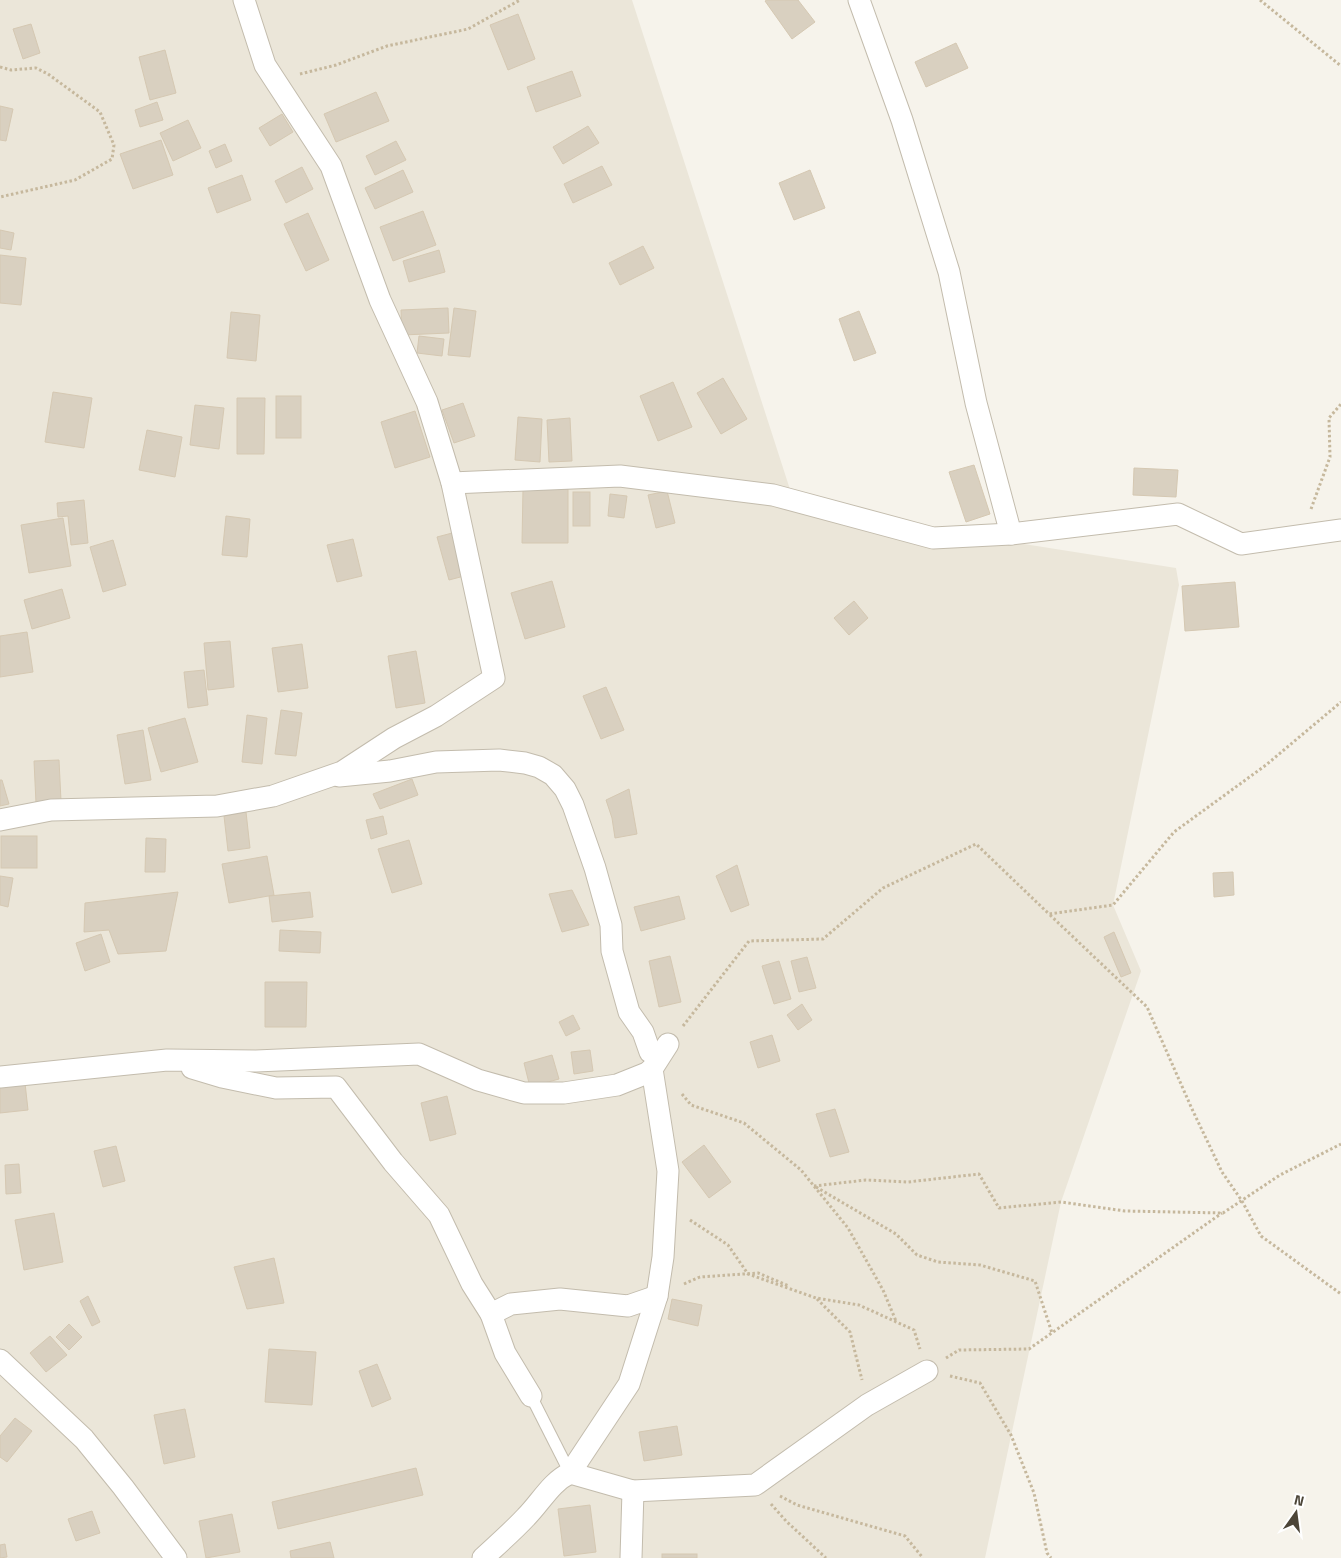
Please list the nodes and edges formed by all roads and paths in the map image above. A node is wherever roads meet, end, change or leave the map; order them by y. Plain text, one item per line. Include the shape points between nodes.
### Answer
1 (244, 0) edge
2 (520, 0) edge
3 (859, 0) edge
4 (1260, 0) edge
5 (1341, 66) edge
6 (0, 67) edge
7 (275, 80) junction
8 (0, 197) edge
9 (1341, 404) edge
10 (452, 483) junction
11 (1341, 530) edge
12 (1011, 534) junction
13 (1302, 536) junction
14 (1341, 702) edge
15 (328, 777) junction
16 (0, 820) edge
17 (1049, 914) junction
18 (657, 1057) junction
19 (167, 1060) junction
20 (0, 1077) edge
21 (1341, 1144) edge
22 (814, 1186) junction
23 (667, 1200) junction
24 (1242, 1201) junction
25 (1223, 1213) junction
26 (748, 1274) junction
27 (1341, 1294) edge
28 (656, 1296) junction
29 (816, 1298) junction
30 (491, 1314) junction
31 (896, 1322) junction
32 (1052, 1333) junction
33 (0, 1360) edge
34 (927, 1371) junction
35 (531, 1396) joint
36 (867, 1405) junction
37 (570, 1473) junction
38 (754, 1484) junction
39 (633, 1491) junction
40 (176, 1558) edge
41 (483, 1558) edge
42 (631, 1558) edge
43 (826, 1558) edge
44 (923, 1558) edge
45 (1051, 1558) edge

1 - 7 street via 265,65
2 - 7 path via 468,29 387,46 336,65
3 - 12 street via 902,120 949,272 976,403
4 - 5 path
6 - 8 path via 11,70 36,68 48,74 100,112 114,145 112,159 75,180
7 - 10 street via 331,166 380,300 427,402
9 - 13 path via 1329,418 1330,457
10 - 12 street via 620,476 773,495 932,538
10 - 15 street via 494,678 436,716 394,738 342,772
11 - 13 street
12 - 13 street via 1178,514 1241,544
14 - 17 path via 1266,765 1174,832 1113,905
15 - 16 street via 273,796 217,806 50,810
15 - 18 street via 390,771 436,762 499,760 525,763 553,775 574,805 595,868 611,925 612,951 630,1012
17 - 18 path via 976,844 884,888 823,939 749,941
17 - 24 path via 1147,1007 1222,1172
18 - 19 street via 617,1085 564,1093 524,1093 478,1080 418,1054 256,1061
18 - 22 path via 691,1105 744,1123 801,1170
18 - 23 street via 668,1170
19 - 20 street
19 - 30 street via 222,1077 276,1088 336,1087 393,1162 439,1215 472,1284
21 - 24 path via 1280,1175
22 - 25 path via 866,1180 908,1182 979,1174 999,1208 1061,1202 1124,1211
22 - 31 path via 848,1228
22 - 32 path via 896,1234 916,1255 938,1262 980,1265 1035,1281
23 - 26 path via 692,1222 728,1245
23 - 28 street via 663,1257
24 - 25 path
24 - 27 path via 1261,1236
25 - 32 path
26 - 28 path via 700,1277
26 - 29 path via 758,1273
28 - 30 street via 628,1306 560,1299 511,1304
28 - 37 street via 629,1384
29 - 31 path via 859,1305
29 - 36 path via 850,1332
30 - 35 street via 504,1353
31 - 34 path via 914,1330
32 - 34 path via 1029,1349 959,1350
33 - 40 street via 84,1439
34 - 36 street
34 - 45 path via 980,1383 1018,1452 1034,1493 1047,1553
35 - 37 lane
36 - 38 street
37 - 39 street
37 - 41 street via 551,1487 528,1516
38 - 39 street
38 - 43 path via 786,1521
38 - 44 path via 797,1505 905,1536
39 - 42 street

